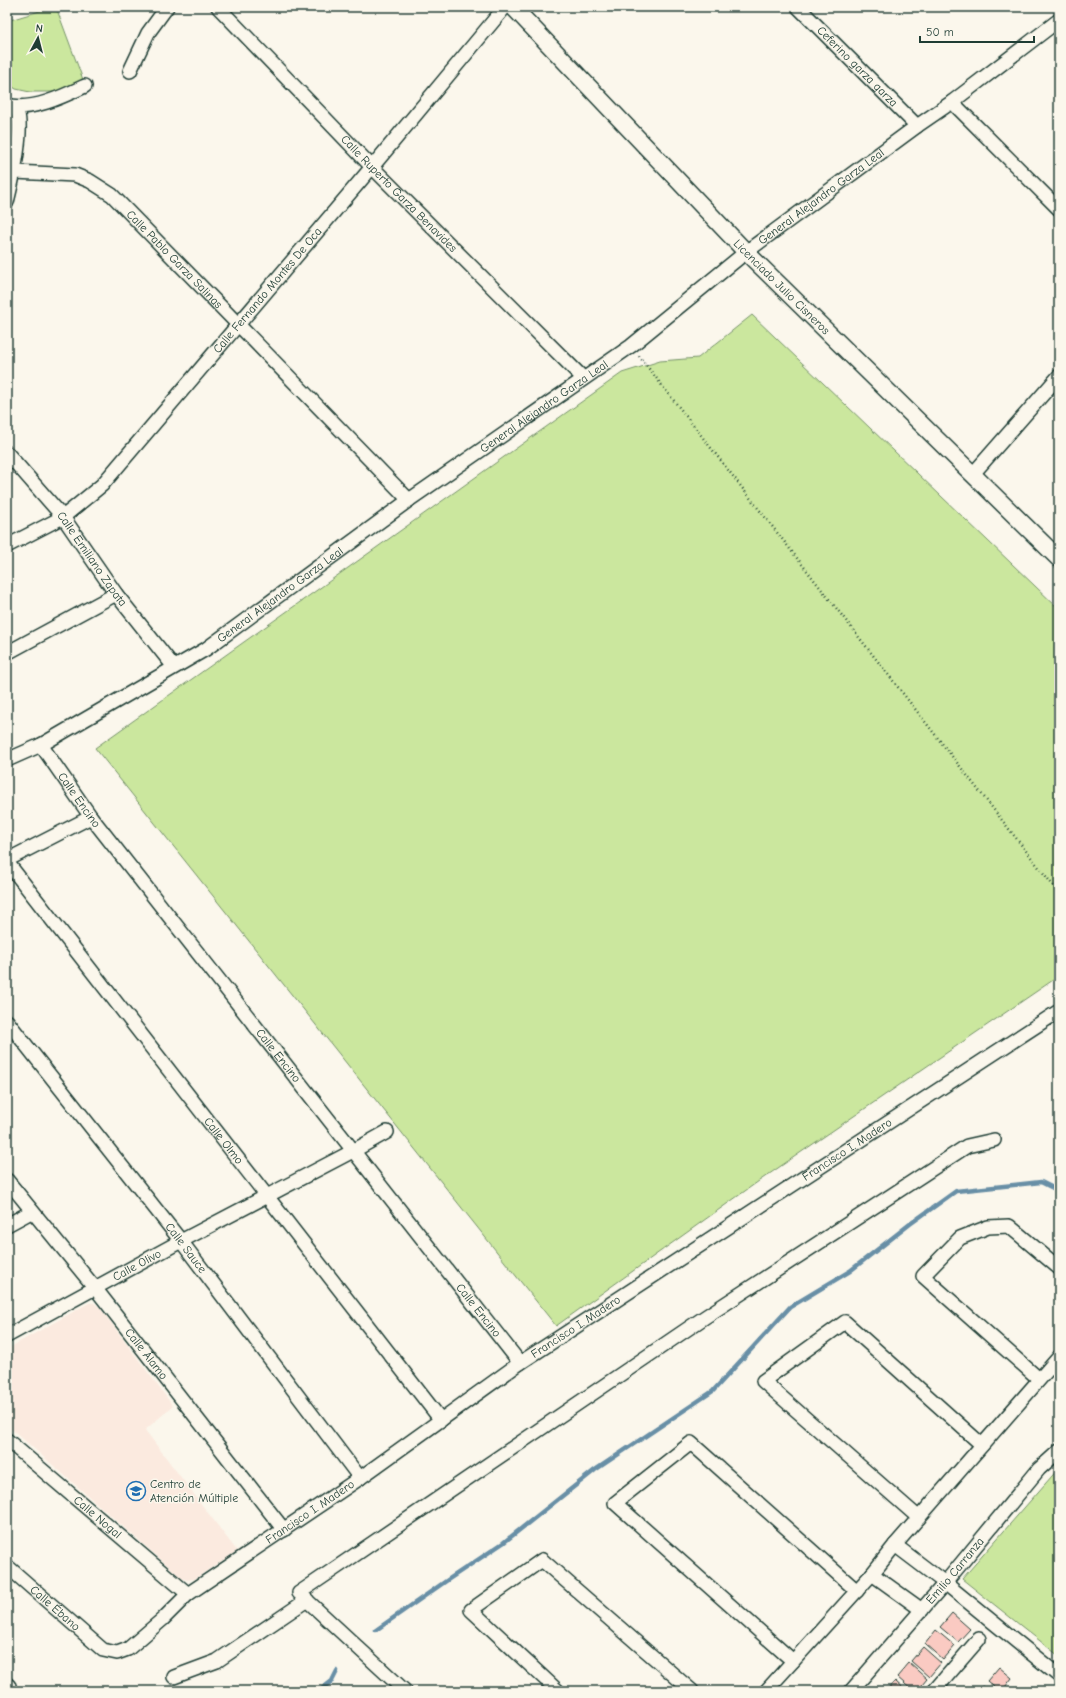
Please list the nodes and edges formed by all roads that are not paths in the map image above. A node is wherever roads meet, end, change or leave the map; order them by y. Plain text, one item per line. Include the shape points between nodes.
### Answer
1 (167, 7) edge
2 (218, 7) edge
3 (505, 7) edge
4 (513, 7) edge
5 (798, 7) edge
6 (1059, 20) edge
7 (130, 72) dead end
8 (85, 86) dead end
9 (952, 102) junction
10 (12, 107) edge
11 (917, 126) junction
12 (372, 167) junction
13 (15, 172) junction
14 (7, 202) edge
15 (1059, 209) edge
16 (746, 252) junction
17 (238, 325) junction
18 (1059, 376) edge
19 (583, 378) junction
20 (7, 453) edge
21 (972, 475) junction
22 (409, 500) junction
23 (63, 517) junction
24 (7, 546) edge
25 (1059, 559) edge
26 (116, 594) junction
27 (7, 653) edge
28 (174, 667) junction
29 (41, 745) junction
30 (7, 760) edge
31 (92, 817) junction
32 (7, 861) edge
33 (1059, 1010) edge
34 (7, 1021) edge
35 (387, 1132) dead end
36 (994, 1140) dead end
37 (353, 1151) junction
38 (7, 1180) edge
39 (268, 1195) junction
40 (31, 1212) junction
41 (7, 1225) edge
42 (181, 1241) junction
43 (1059, 1268) edge
44 (95, 1288) junction
45 (7, 1336) edge
46 (1059, 1357) edge
47 (520, 1363) junction
48 (1040, 1379) junction
49 (441, 1420) junction
50 (7, 1440) edge
51 (982, 1445) junction
52 (1059, 1452) edge
53 (360, 1478) junction
54 (918, 1518) junction
55 (284, 1530) junction
56 (895, 1545) junction
57 (7, 1566) edge
58 (872, 1574) junction
59 (945, 1583) junction
60 (857, 1591) junction
61 (188, 1594) junction
62 (307, 1600) junction
63 (922, 1610) junction
64 (980, 1639) dead end
65 (103, 1650) joint
66 (793, 1661) junction
67 (1059, 1676) edge
68 (174, 1678) dead end
69 (405, 1691) edge
70 (558, 1691) edge
71 (692, 1691) edge
72 (766, 1691) edge
73 (851, 1691) edge
74 (934, 1691) edge

1 - 7 street via 148,33
2 - 12 street, Calle Ruperto Garza Benavides
3 - 12 street, Calle Fernando Montes De Oca
4 - 16 street, Licenciado Julio Cisneros
5 - 11 street, Ceferino garza garza
6 - 9 street, General Alejandro Garza Leal
8 - 10 street via 56,99
9 - 11 street, General Alejandro Garza Leal
9 - 15 street
10 - 13 street via 20,118
11 - 16 street, General Alejandro Garza Leal
12 - 17 street, Calle Fernando Montes De Oca
12 - 19 street, Calle Ruperto Garza Benavides
13 - 14 street
13 - 17 street, Calle Pablo Garza Salinas via 75,176 101,187 112,195
16 - 19 street, General Alejandro Garza Leal via 631,346
16 - 21 street, Licenciado Julio Cisneros
17 - 22 street, Calle Pablo Garza Salinas
17 - 23 street, Calle Fernando Montes De Oca via 102,486
18 - 21 street
19 - 22 street, General Alejandro Garza Leal
20 - 23 street, Calle Emiliano Zapata
21 - 25 street, Licenciado Julio Cisneros
22 - 28 street, General Alejandro Garza Leal via 206,649
23 - 24 street, Calle Fernando Montes De Oca
23 - 26 street, Calle Emiliano Zapata
26 - 27 street
26 - 28 street, Calle Emiliano Zapata
28 - 29 street, General Alejandro Garza Leal
29 - 30 street, General Alejandro Garza Leal
29 - 31 street, Calle Encino
31 - 32 street
31 - 37 street, Calle Encino
32 - 39 street, Calle Olmo
33 - 47 street, Francisco I. Madero
34 - 42 street, Calle Sauce
35 - 37 street, Calle Olivo
36 - 62 street via 967,1146 698,1321 299,1593
37 - 39 street, Calle Olivo
37 - 47 street, Calle Encino
38 - 40 street, Calle Álamo
39 - 42 street, Calle Olivo
39 - 49 street, Calle Olmo
40 - 41 street
40 - 44 street, Calle Álamo
42 - 44 street, Calle Olivo
42 - 53 street, Calle Sauce
43 - 48 street via 1009,1226 988,1227 960,1238 923,1276
44 - 45 street, Calle Olivo
44 - 55 street, Calle Álamo
46 - 48 street
47 - 49 street, Francisco I. Madero
48 - 51 street
49 - 53 street, Francisco I. Madero
50 - 61 street, Calle Nogal
51 - 54 street
51 - 54 street via 845,1322 763,1381
52 - 59 street, Emilio Carranza via 1039,1469
53 - 55 street, Francisco I. Madero
54 - 56 street
55 - 61 street, Francisco I. Madero
56 - 58 street
56 - 59 street
57 - 65 street, Calle Ébano
58 - 60 street
58 - 63 street
59 - 63 street, Emilio Carranza
59 - 67 street
60 - 66 street
60 - 66 street via 691,1443 615,1503
61 - 65 street, Francisco I. Madero via 128,1649 117,1653
62 - 68 street via 217,1661
62 - 69 street
63 - 73 street, Emilio Carranza
64 - 74 street
66 - 72 street
70 - 71 street via 471,1610 542,1560

